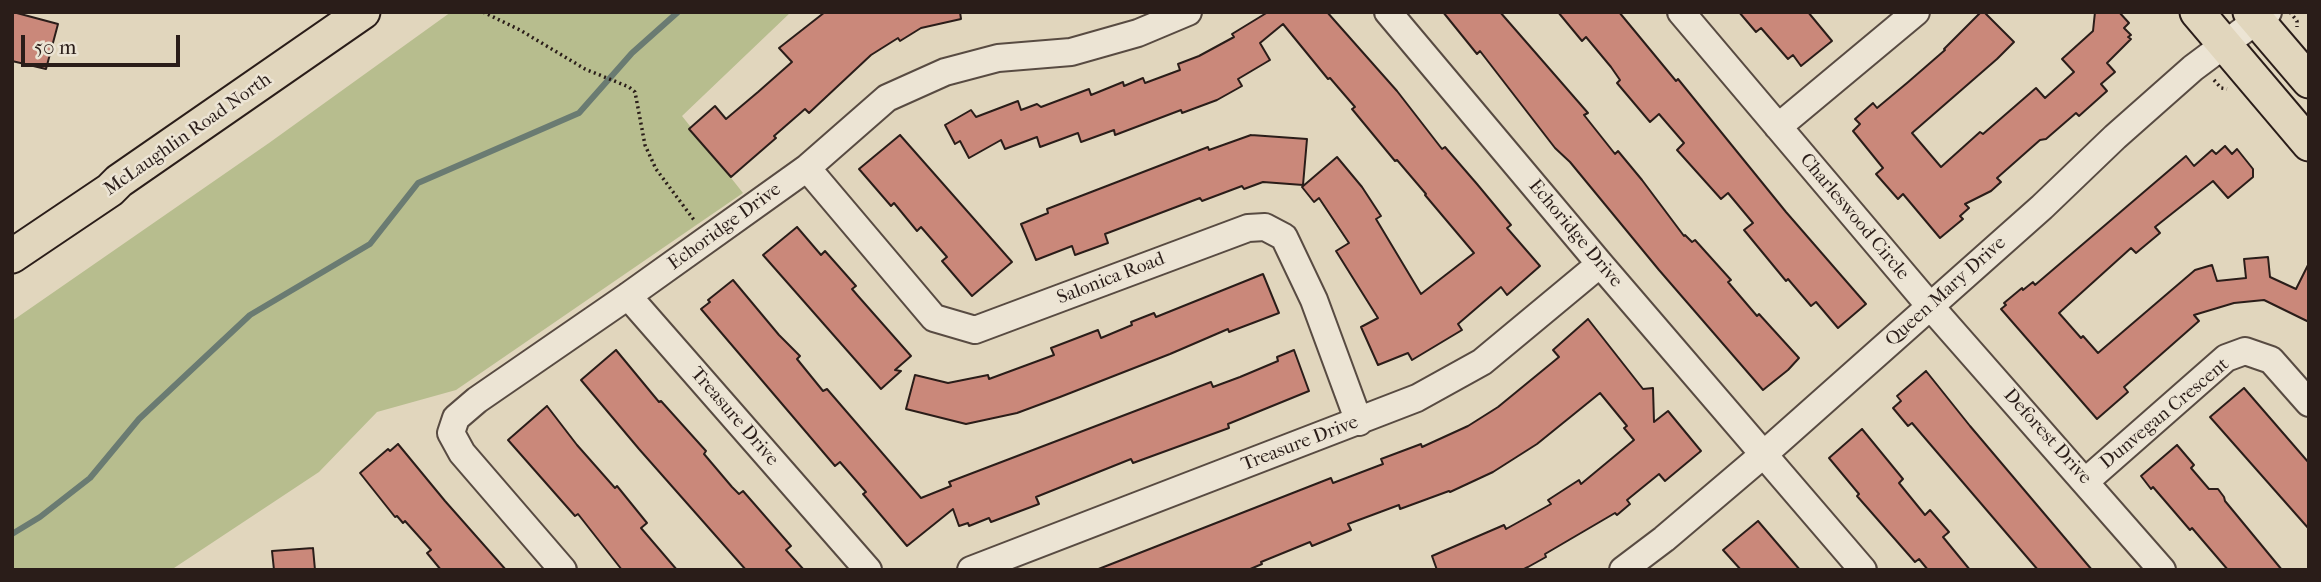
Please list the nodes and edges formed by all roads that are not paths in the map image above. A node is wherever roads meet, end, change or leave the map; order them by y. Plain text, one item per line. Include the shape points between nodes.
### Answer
1 (363, 12) edge
2 (1188, 12) edge
3 (1388, 12) edge
4 (1681, 12) edge
5 (1916, 12) edge
6 (2197, 12) edge
7 (2258, 15) edge
8 (2224, 45) junction
9 (2309, 81) edge
10 (1779, 127) junction
11 (2309, 144) edge
12 (807, 168) junction
13 (12, 256) edge
14 (1600, 264) junction
15 (628, 296) junction
16 (1930, 306) junction
17 (2309, 402) edge
18 (1359, 422) junction
19 (1764, 454) junction
20 (2086, 481) junction
21 (563, 570) edge
22 (868, 570) edge
23 (971, 570) edge
24 (1623, 570) edge
25 (1863, 570) edge
26 (2162, 570) edge

1 - 13 main road, McLaughlin Road North
2 - 12 street, Echoridge Drive via 1138,33 1071,52 998,58 945,72 887,98
3 - 14 street, Echoridge Drive
4 - 10 street, Charleswood Circle
5 - 10 street
6 - 8 main road
7 - 8 street, Queen Mary Drive
7 - 9 main road
8 - 11 main road
8 - 16 street, Queen Mary Drive via 2115,137
10 - 16 street, Charleswood Circle
12 - 15 street, Echoridge Drive
12 - 18 street, Salonica Road via 934,318 975,330 1248,228 1265,227 1284,237 1314,300
14 - 18 street, Treasure Drive via 1482,362 1417,398
14 - 19 street, Echoridge Drive
15 - 21 street, Echoridge Drive via 477,400 456,418 451,433 462,453
15 - 22 street, Treasure Drive
16 - 19 street, Queen Mary Drive
16 - 20 street, Deforest Drive
17 - 20 street, Dunvegan Crescent via 2272,360 2245,351 2226,358
18 - 23 street, Treasure Drive
19 - 24 street, Queen Mary Drive
19 - 25 street, Echoridge Drive
20 - 26 street, Deforest Drive

